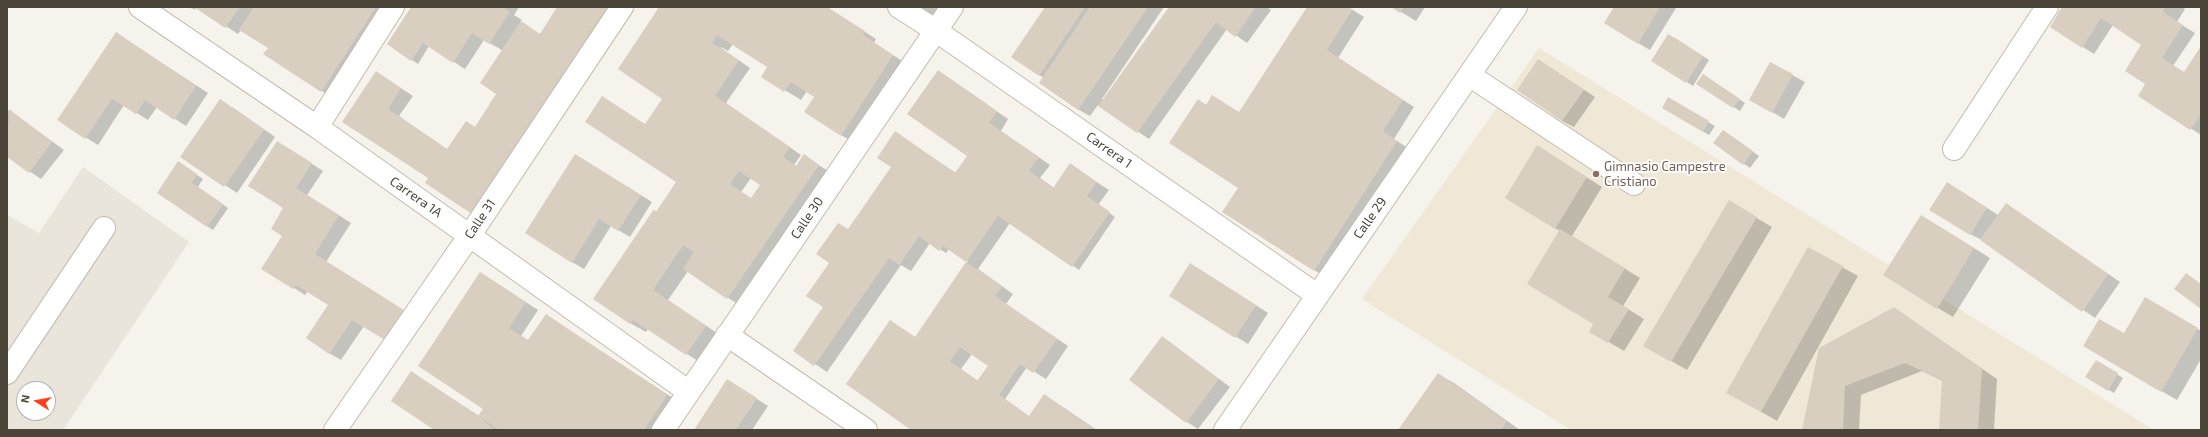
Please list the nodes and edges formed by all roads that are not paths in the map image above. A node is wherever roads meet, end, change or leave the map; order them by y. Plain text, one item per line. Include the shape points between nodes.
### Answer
1 (140, 7) edge
2 (392, 7) edge
3 (622, 7) edge
4 (899, 7) edge
5 (952, 7) edge
6 (1516, 7) edge
7 (2047, 7) edge
8 (936, 30) junction
9 (1469, 75) junction
10 (317, 127) junction
11 (1954, 149) dead end
12 (1634, 184) dead end
13 (104, 228) dead end
14 (470, 235) junction
15 (1317, 295) junction
16 (727, 335) junction
17 (7, 373) edge
18 (689, 392) junction
19 (335, 430) edge
20 (663, 430) edge
21 (866, 430) edge
22 (1225, 430) edge

1 - 10 street, Carrera 1A
2 - 10 street
3 - 14 street, Calle 31
4 - 8 street, Carrera 1
5 - 8 street, Calle 30
6 - 9 street, Calle 29
7 - 11 street
8 - 15 street, Carrera 1
8 - 16 street, Calle 30
9 - 12 street
9 - 15 street, Calle 29
10 - 14 street, Carrera 1A
13 - 17 street
14 - 18 street, Carrera 1A
14 - 19 street, Calle 31
15 - 22 street, Calle 29
16 - 18 street, Calle 30
16 - 21 street
18 - 20 street, Calle 30

